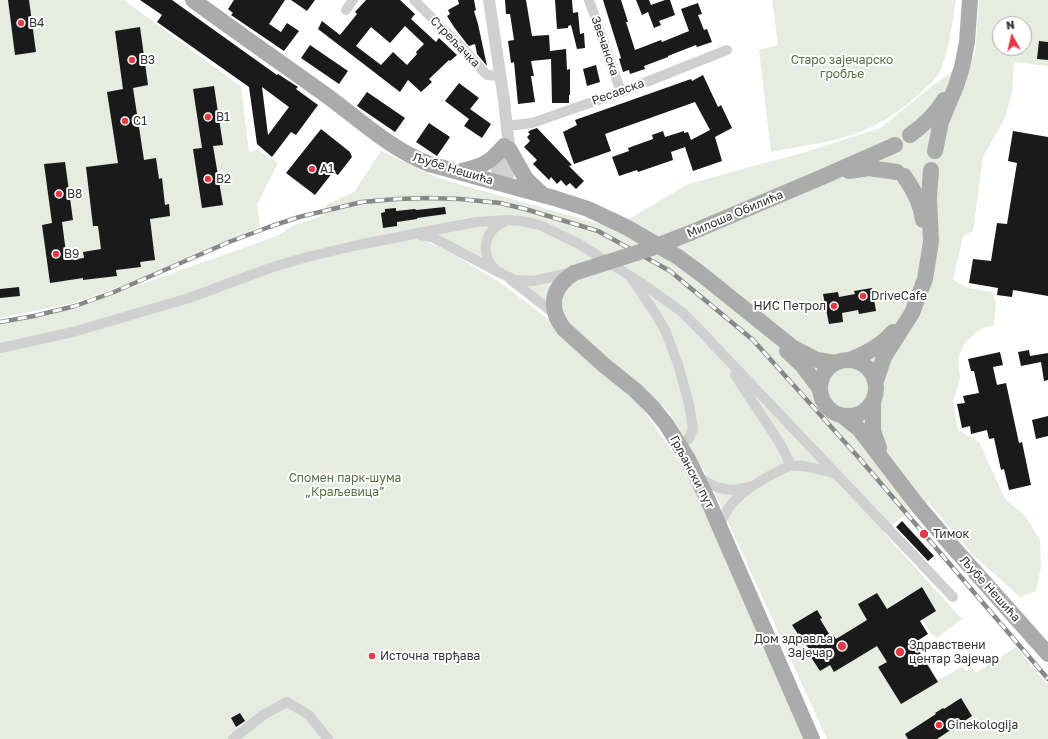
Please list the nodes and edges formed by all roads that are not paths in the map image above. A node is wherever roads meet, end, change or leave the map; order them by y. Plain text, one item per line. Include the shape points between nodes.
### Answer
1 (353, 0) edge
2 (414, 0) edge
3 (489, 0) edge
4 (589, 0) edge
5 (970, 0) edge
6 (199, 2) edge
7 (346, 10) dead end
8 (727, 50) dead end
9 (500, 76) junction
10 (621, 92) junction
11 (507, 126) junction
12 (910, 135) junction
13 (507, 144) junction
14 (895, 145) junction
15 (935, 151) junction
16 (931, 170) junction
17 (458, 172) junction
18 (900, 174) junction
19 (820, 178) junction
20 (500, 183) junction
21 (543, 195) junction
22 (508, 220) junction
23 (414, 234) junction
24 (649, 249) joint
25 (574, 273) junction
26 (502, 274) junction
27 (628, 274) junction
28 (733, 300) junction
29 (556, 314) junction
30 (0, 348) edge
31 (720, 352) junction
32 (842, 361) junction
33 (876, 381) junction
34 (820, 389) junction
35 (872, 403) junction
36 (843, 416) junction
37 (680, 447) junction
38 (791, 466) junction
39 (834, 473) junction
40 (696, 474) junction
41 (751, 486) junction
42 (918, 506) junction
43 (720, 526) junction
44 (953, 597) dead end
45 (1048, 654) edge
46 (233, 739) edge
47 (328, 739) edge
48 (812, 739) edge

1 - 7 street
2 - 9 street, Стрељачка via 483,72 487,75
3 - 9 street
4 - 10 street, Звечанска
5 - 12 main road via 959,56 946,96 930,119
5 - 15 main road via 967,42 962,67 941,122
6 - 17 main road, Љубе Нешића via 389,144 417,159
8 - 10 street, Ресавска
9 - 11 street
10 - 11 street, Ресавска via 532,123
11 - 13 street
12 - 14 main road via 900,139
12 - 15 main road via 925,138
13 - 17 main road via 481,166
13 - 20 street via 497,168
13 - 21 main road via 526,179
14 - 18 main road via 891,159
14 - 19 main road, Милоша Обилића
15 - 16 main road via 935,162
16 - 18 main road via 919,178
16 - 33 main road via 931,242 925,279 917,302 884,357
17 - 20 main road, Љубе Нешића
18 - 19 main road, Милоша Обилића via 869,168
18 - 32 main road via 912,187 919,201 923,220 924,248 918,281 901,319 887,338 869,351
19 - 24 main road, Милоша Обилића, bridge
20 - 21 main road, Љубе Нешића
21 - 28 main road, Љубе Нешића via 588,209 637,232 678,257
22 - 23 street via 477,222
22 - 26 street via 494,228 486,246 490,263
22 - 27 street via 529,222 549,229
23 - 26 street via 432,237
23 - 30 street via 307,257 189,298 73,332
24 - 25 main road, Грљански пут, bridge
25 - 26 street via 527,282
25 - 29 main road, Грљански пут via 562,282 556,292
26 - 29 street
27 - 31 street via 682,312
27 - 37 street via 656,313 678,364 693,429 689,438
28 - 32 main road via 792,348 817,360
28 - 34 main road via 802,365
29 - 37 main road, Грљански пут via 564,329 646,400
31 - 38 street via 781,444
31 - 39 street
32 - 33 main road via 860,362 867,367
32 - 34 main road via 829,367 823,375
33 - 35 main road via 877,391
34 - 36 main road via 827,407 835,414
35 - 36 main road via 858,415
35 - 42 main road, Љубе Нешића via 872,431 876,441
36 - 42 main road, Љубе Нешића via 859,429
37 - 40 main road, Грљански пут
38 - 39 street via 810,467
38 - 41 street
39 - 44 street
40 - 41 street via 710,485 722,489 736,490
40 - 43 main road, Грљански пут
41 - 43 street via 728,507
42 - 45 main road, Љубе Нешића
43 - 48 main road, Грљански пут
46 - 47 street via 263,715 287,702 309,715

